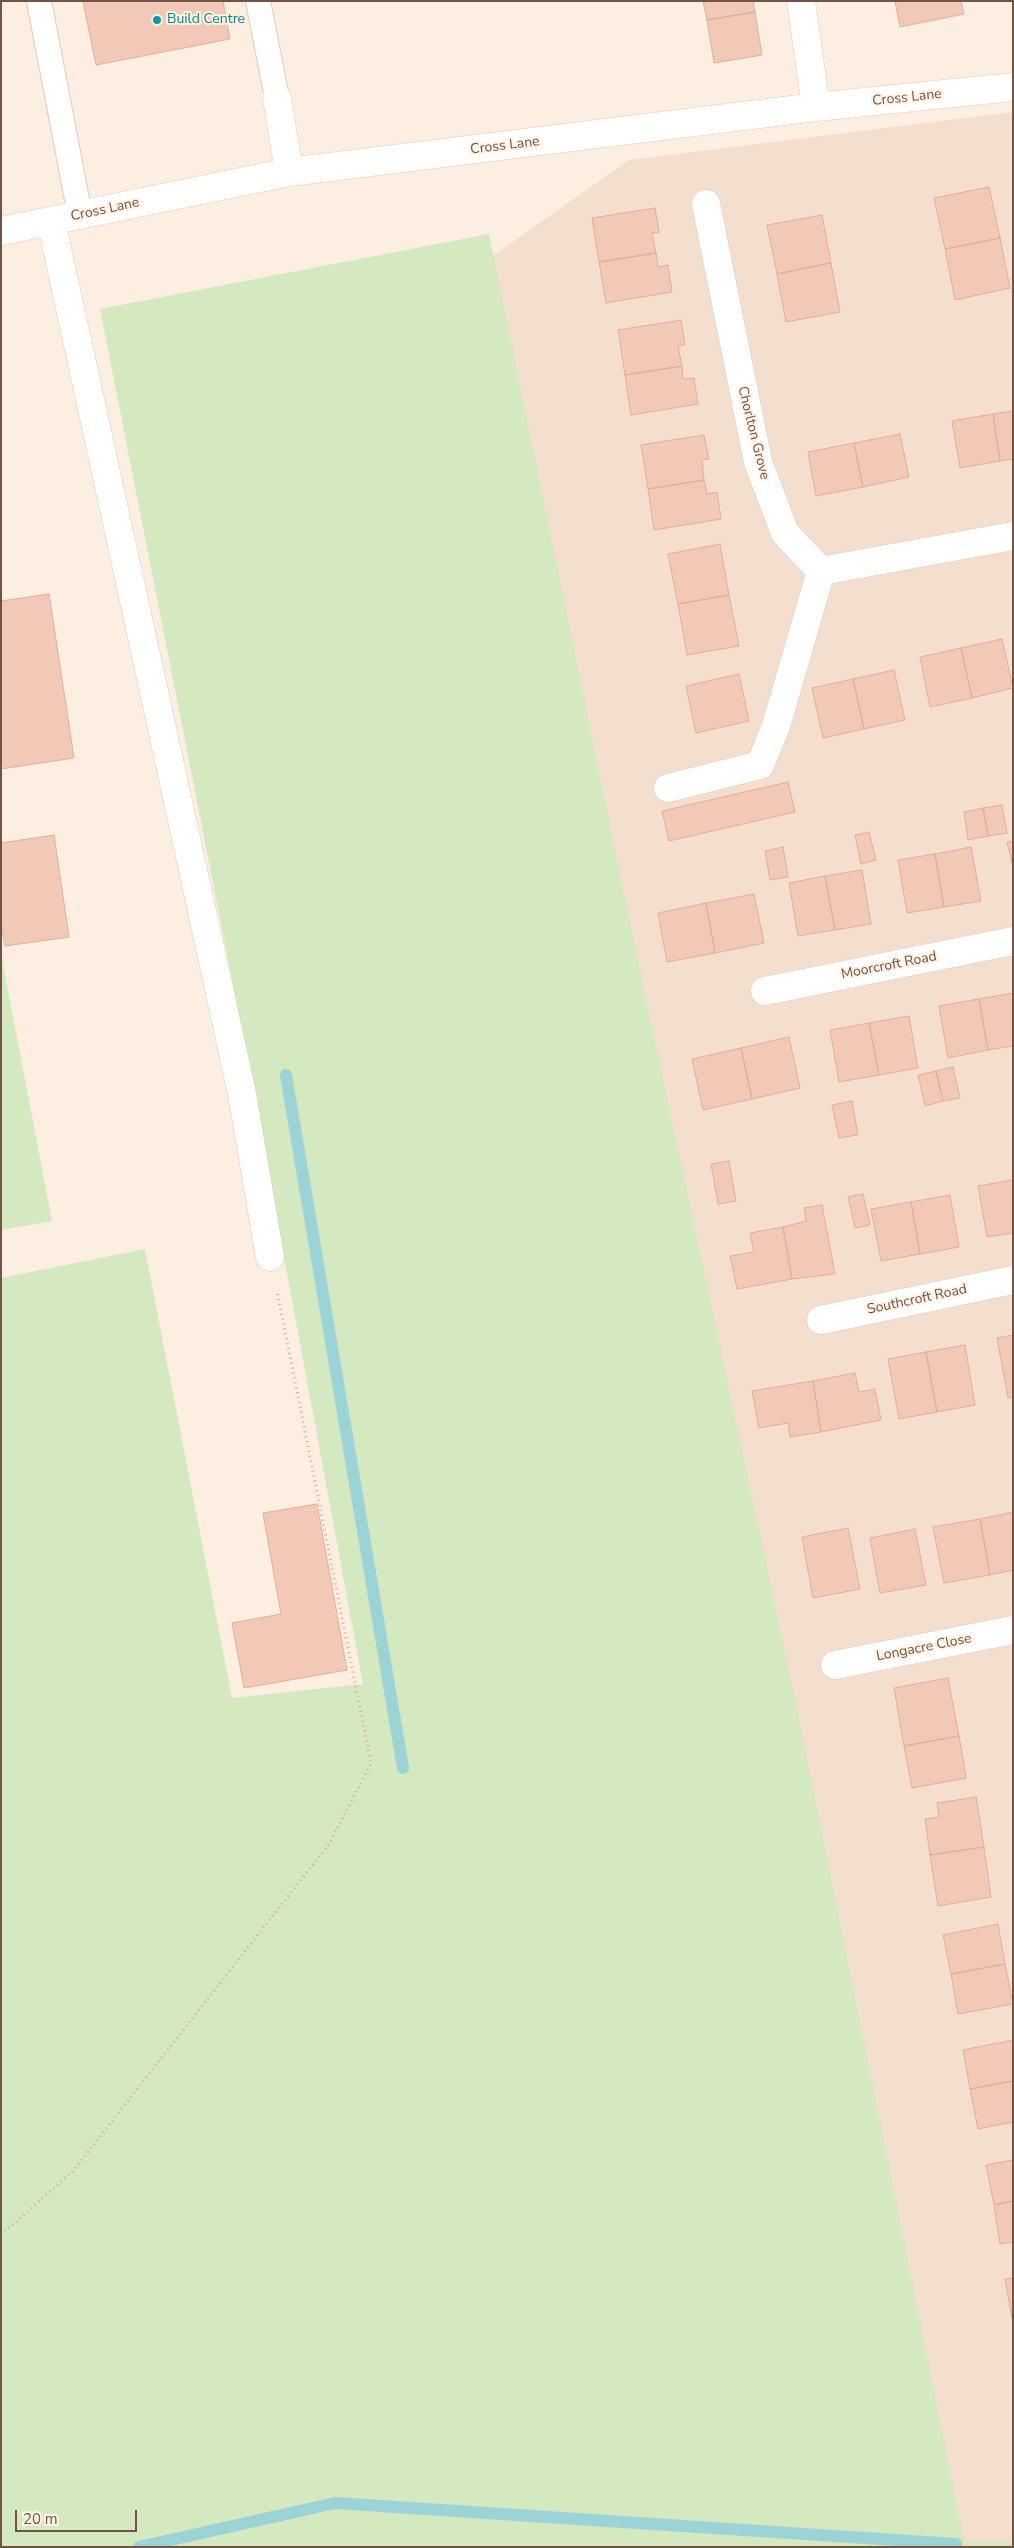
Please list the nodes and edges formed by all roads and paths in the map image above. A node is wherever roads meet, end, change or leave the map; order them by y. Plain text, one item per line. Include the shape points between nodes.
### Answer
1 (39, 1) edge
2 (258, 1) edge
3 (801, 1) edge
4 (1013, 87) edge
5 (277, 98) joint
6 (816, 107) junction
7 (289, 172) junction
8 (706, 204) dead end
9 (80, 215) junction
10 (52, 221) junction
11 (1, 231) edge
12 (1013, 536) edge
13 (821, 571) junction
14 (668, 788) dead end
15 (1013, 941) edge
16 (765, 991) dead end
17 (270, 1257) joint
18 (1013, 1280) edge
19 (821, 1320) dead end
20 (1013, 1630) edge
21 (835, 1665) dead end
22 (1, 2235) edge

1 - 9 lane
2 - 5 lane
3 - 6 street
4 - 6 street, Cross Lane
5 - 7 street
6 - 7 street, Cross Lane
7 - 9 street, Cross Lane
8 - 13 street, Chorlton Grove via 758,462 785,533
9 - 10 street, Cross Lane
10 - 11 street, Cross Lane
10 - 17 street via 242,1094
12 - 13 street
13 - 14 street via 776,726 760,765
15 - 16 street, Moorcroft Road
17 - 22 path via 371,1763 329,1844 73,2171
18 - 19 street, Southcroft Road
20 - 21 street, Longacre Close

